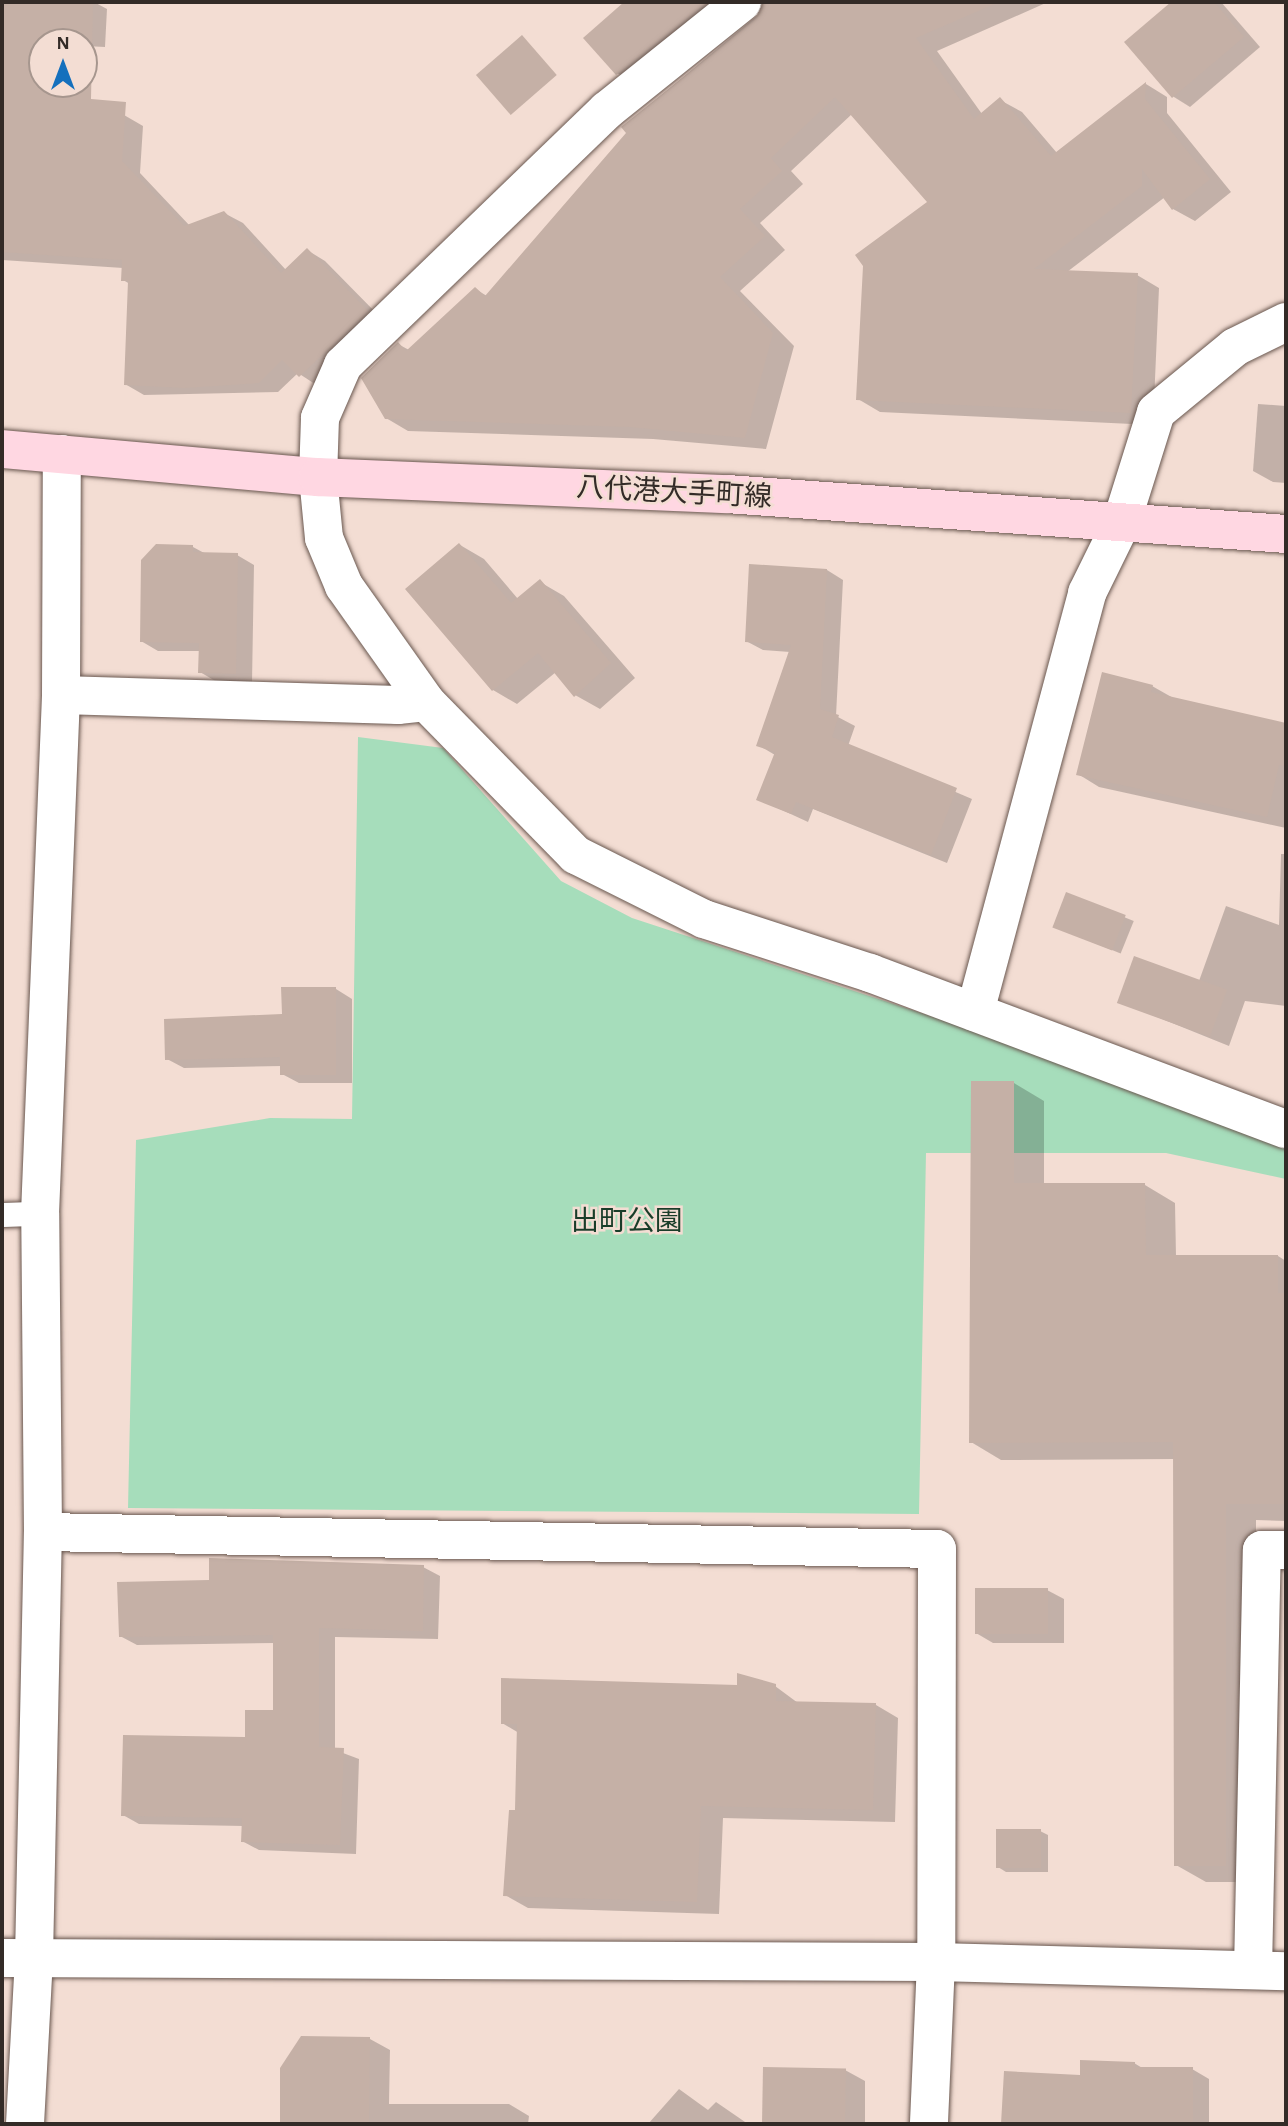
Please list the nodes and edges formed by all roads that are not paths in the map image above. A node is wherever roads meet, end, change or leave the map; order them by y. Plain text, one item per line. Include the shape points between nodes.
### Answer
1 (742, 2) edge
2 (1286, 322) edge
3 (2, 449) edge
4 (62, 454) junction
5 (2, 462) edge
6 (318, 477) junction
7 (1121, 524) junction
8 (1286, 534) edge
9 (61, 695) junction
10 (426, 702) junction
11 (975, 1012) junction
12 (1286, 1129) edge
13 (40, 1214) junction
14 (2, 1215) edge
15 (43, 1532) junction
16 (1286, 1550) edge
17 (18, 1958) edge
18 (936, 1962) junction
19 (1269, 1971) edge
20 (25, 2124) edge
21 (929, 2124) edge

1 - 6 street via 607,110 343,365 320,418
2 - 7 street via 1235,348 1156,412
3 - 4 main road, 八代港大手町線
4 - 5 main road, 八代港大手町線
4 - 6 main road, 八代港大手町線
4 - 9 street
6 - 7 main road, 八代港大手町線 via 727,494
6 - 10 street via 324,538 344,586
7 - 8 main road, 八代港大手町線
7 - 11 street via 1087,593
9 - 10 street via 398,705
9 - 13 street
10 - 11 street via 576,855 704,919
11 - 12 street
13 - 14 lane
13 - 15 street
15 - 17 street
15 - 18 street via 937,1549
16 - 19 street via 1262,1550
17 - 18 street
17 - 20 street
18 - 19 street
18 - 21 street

